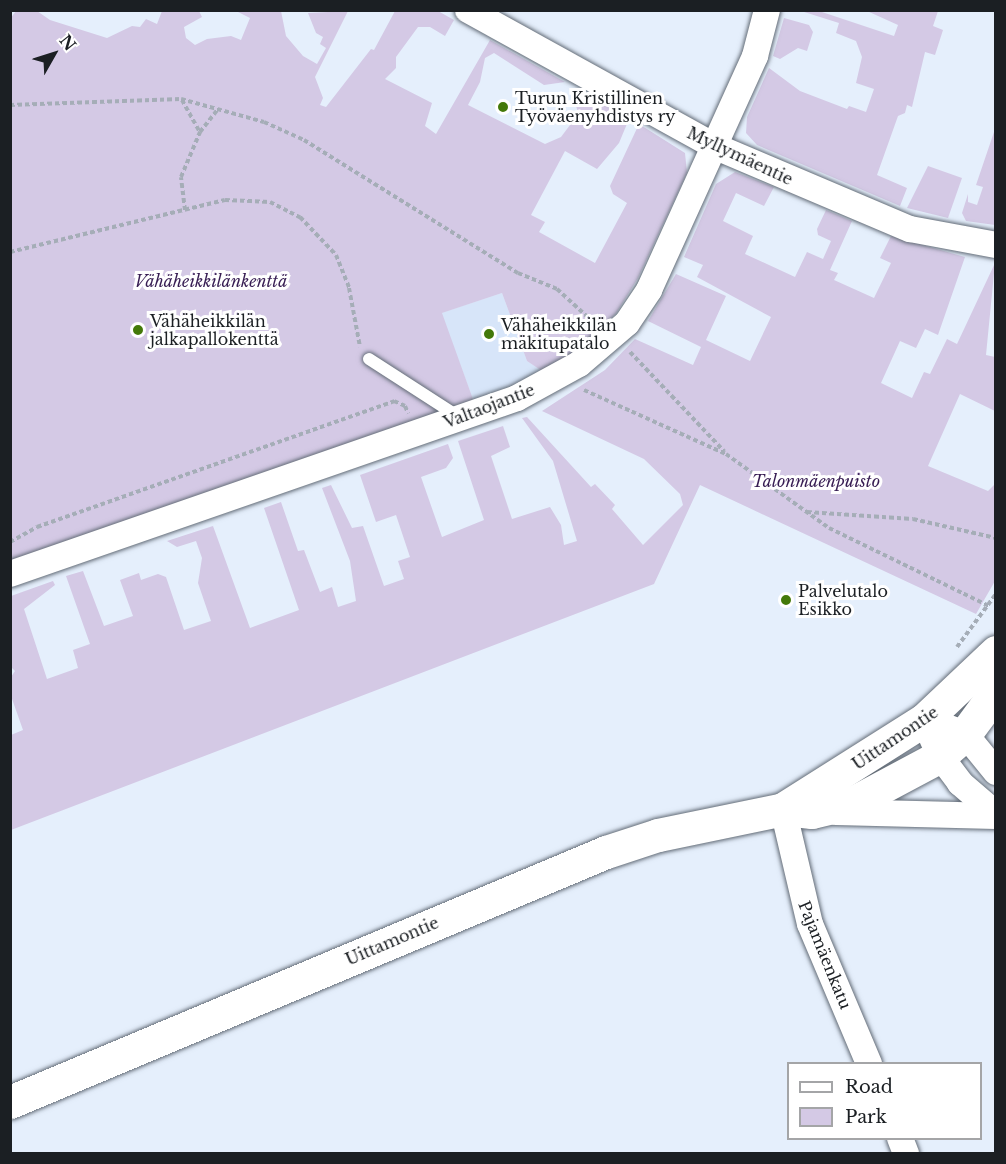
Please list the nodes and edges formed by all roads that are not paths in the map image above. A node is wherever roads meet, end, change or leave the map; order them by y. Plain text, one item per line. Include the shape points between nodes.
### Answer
1 (468, 10) edge
2 (767, 10) edge
3 (714, 146) junction
4 (996, 245) edge
5 (369, 359) road end
6 (459, 418) junction
7 (10, 574) edge
8 (996, 652) edge
9 (996, 692) edge
10 (924, 720) junction
11 (965, 734) junction
12 (940, 756) junction
13 (996, 772) edge
14 (797, 810) junction
15 (996, 815) edge
16 (867, 1062) edge
17 (10, 1102) edge

1 - 3 street, Myllymäentie
2 - 3 street, Valtaojantie via 755,56
3 - 4 street, Myllymäentie via 910,229
3 - 6 street, Valtaojantie via 649,290 627,323 579,364 534,390
5 - 6 lane
6 - 7 street, Valtaojantie
8 - 10 street, Uittamontie
9 - 11 street, Uittamontie
10 - 11 street
10 - 12 street
10 - 14 street, Uittamontie
11 - 12 street, Uittamontie
11 - 13 street
12 - 14 street, Uittamontie via 854,802
12 - 15 street via 966,790
14 - 15 street
14 - 16 street, Pajamäenkatu via 807,914
14 - 17 street, Uittamontie via 658,835 606,852

